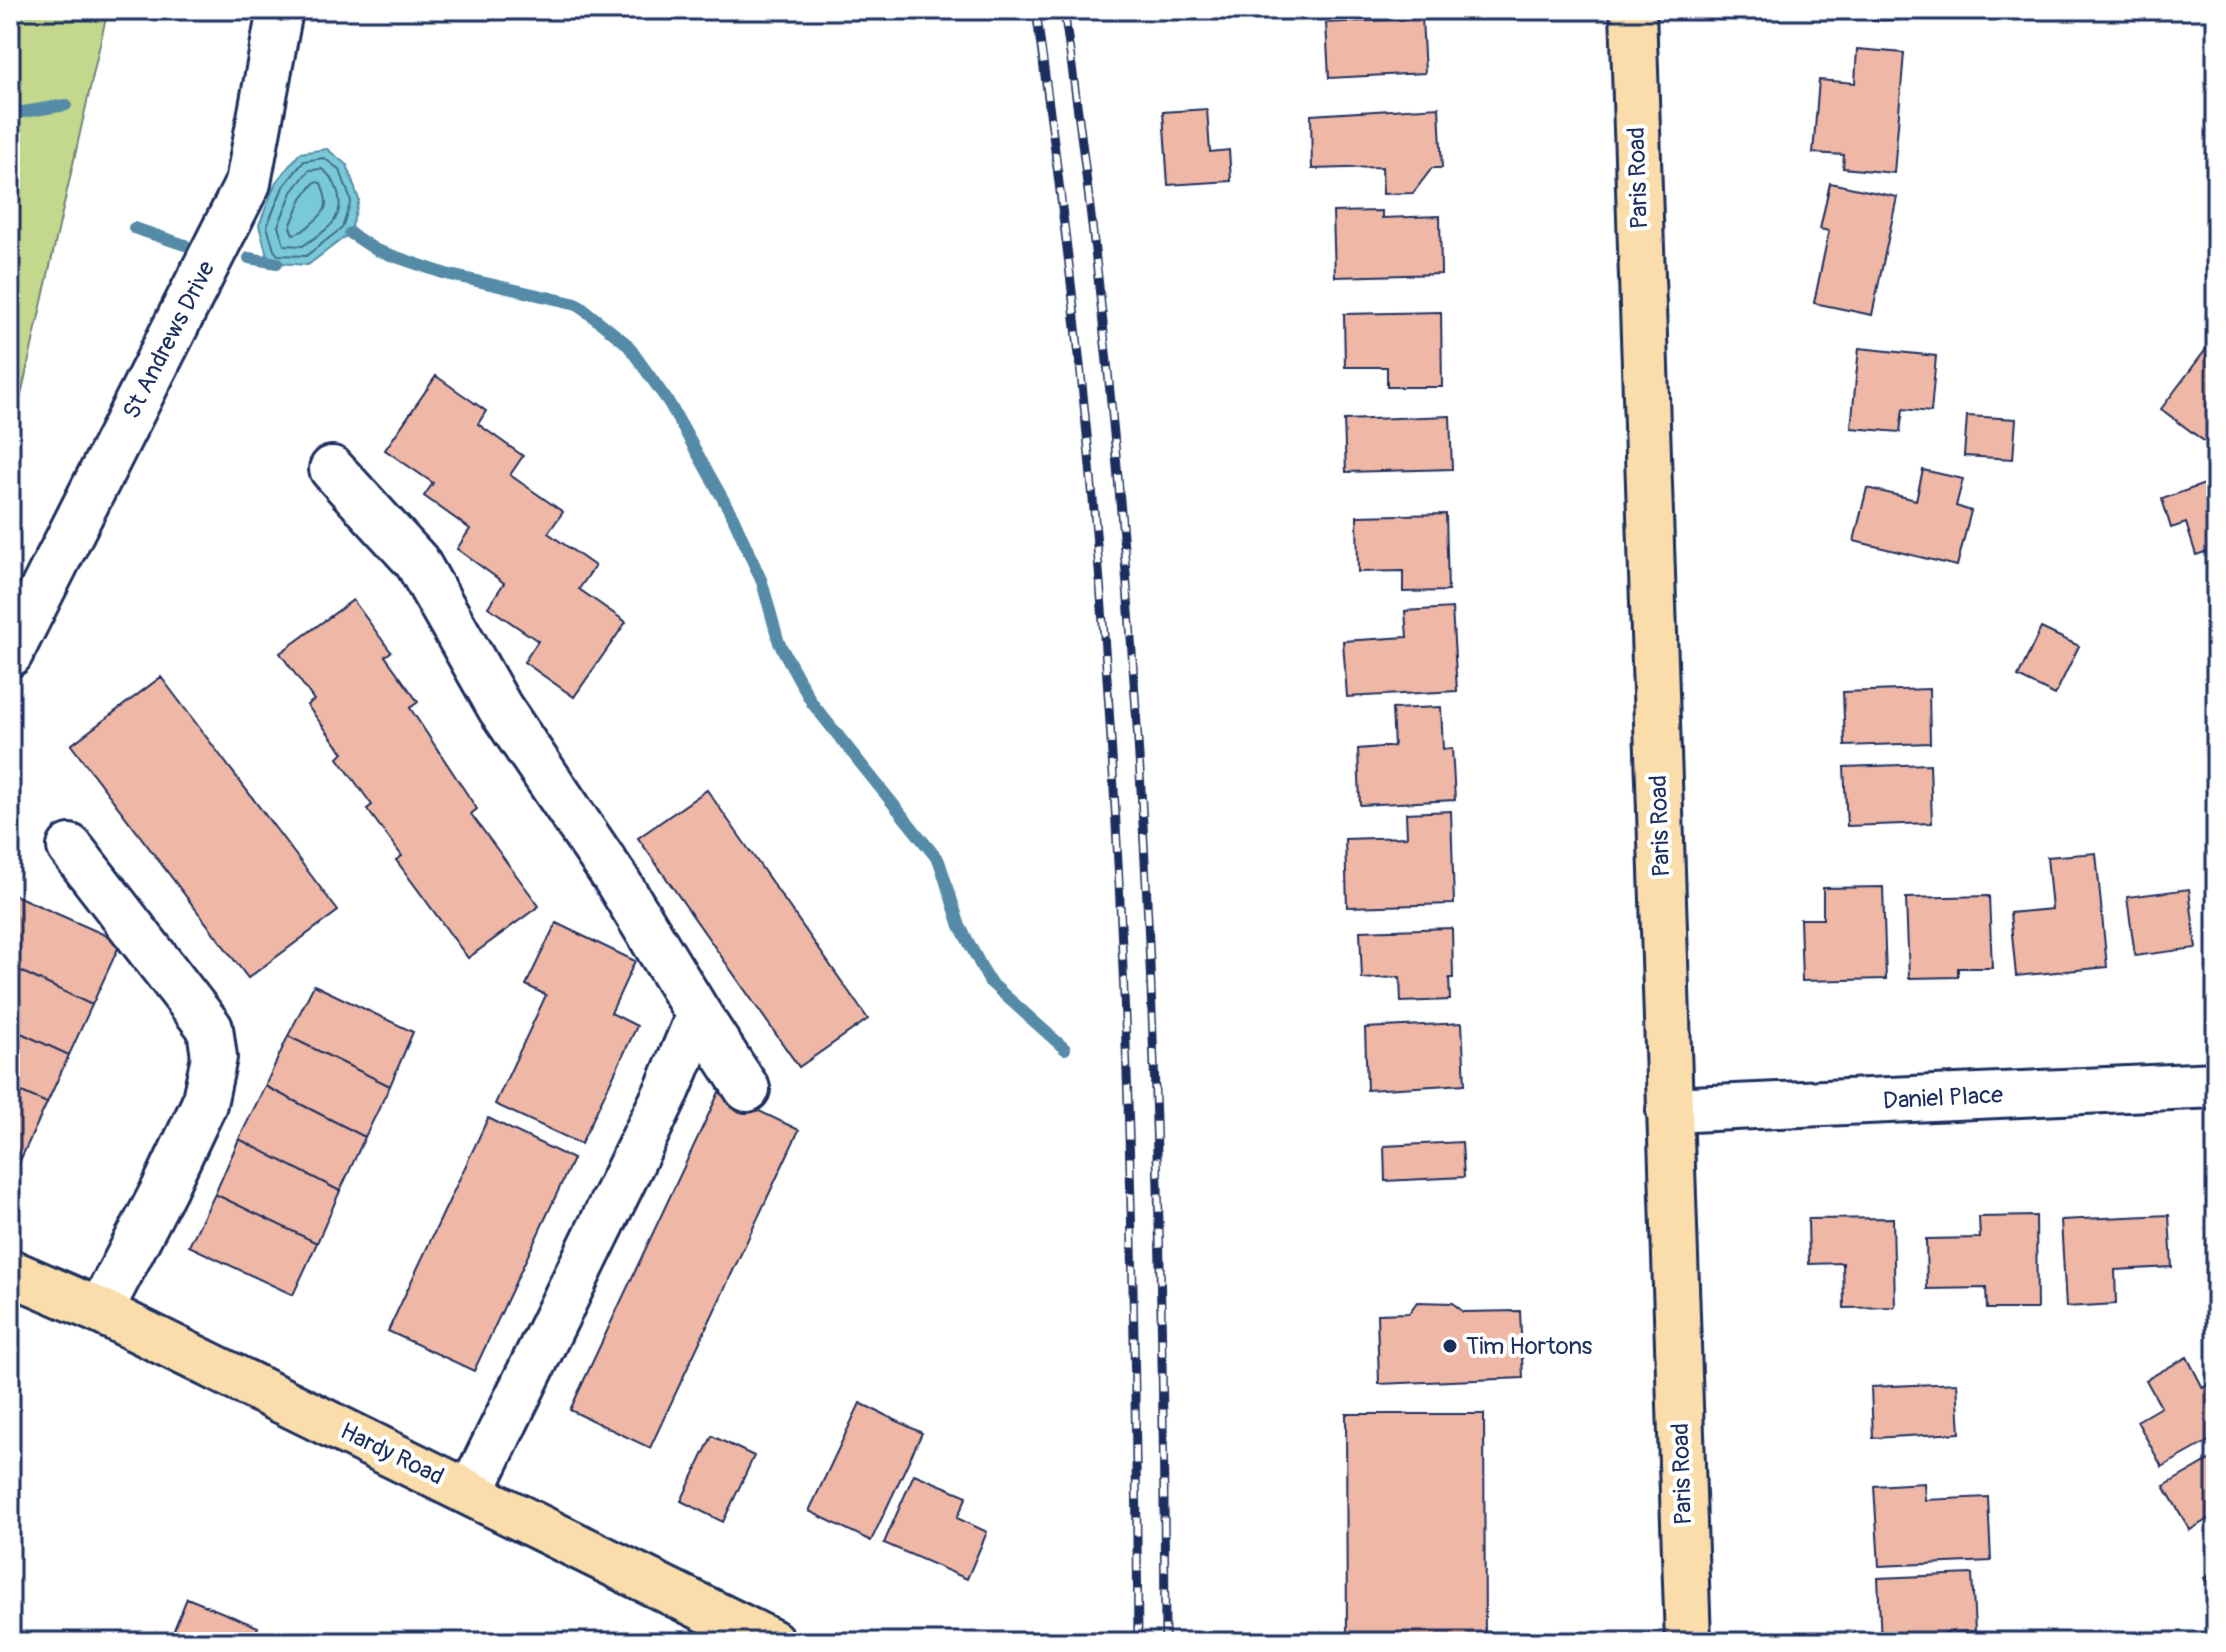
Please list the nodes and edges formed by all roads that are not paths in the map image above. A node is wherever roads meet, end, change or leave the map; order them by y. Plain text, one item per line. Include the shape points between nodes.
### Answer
1 (280, 10) edge
2 (1633, 10) edge
3 (332, 469) dead end
4 (10, 654) edge
5 (70, 847) dead end
6 (699, 1015) junction
7 (2216, 1085) edge
8 (747, 1089) dead end
9 (1669, 1110) junction
10 (10, 1272) edge
11 (100, 1311) junction
12 (471, 1492) junction
13 (772, 1642) edge
14 (1688, 1642) edge

1 - 4 street, St Andrews Drive via 248,183
2 - 9 main road, Paris Road
3 - 6 street via 417,562 500,708 616,879
5 - 11 street via 210,1028 214,1057 204,1104
6 - 8 street
6 - 12 street
7 - 9 street, Daniel Place
9 - 14 main road, Paris Road
10 - 11 main road, Hardy Road
11 - 12 main road, Hardy Road
12 - 13 main road, Hardy Road

